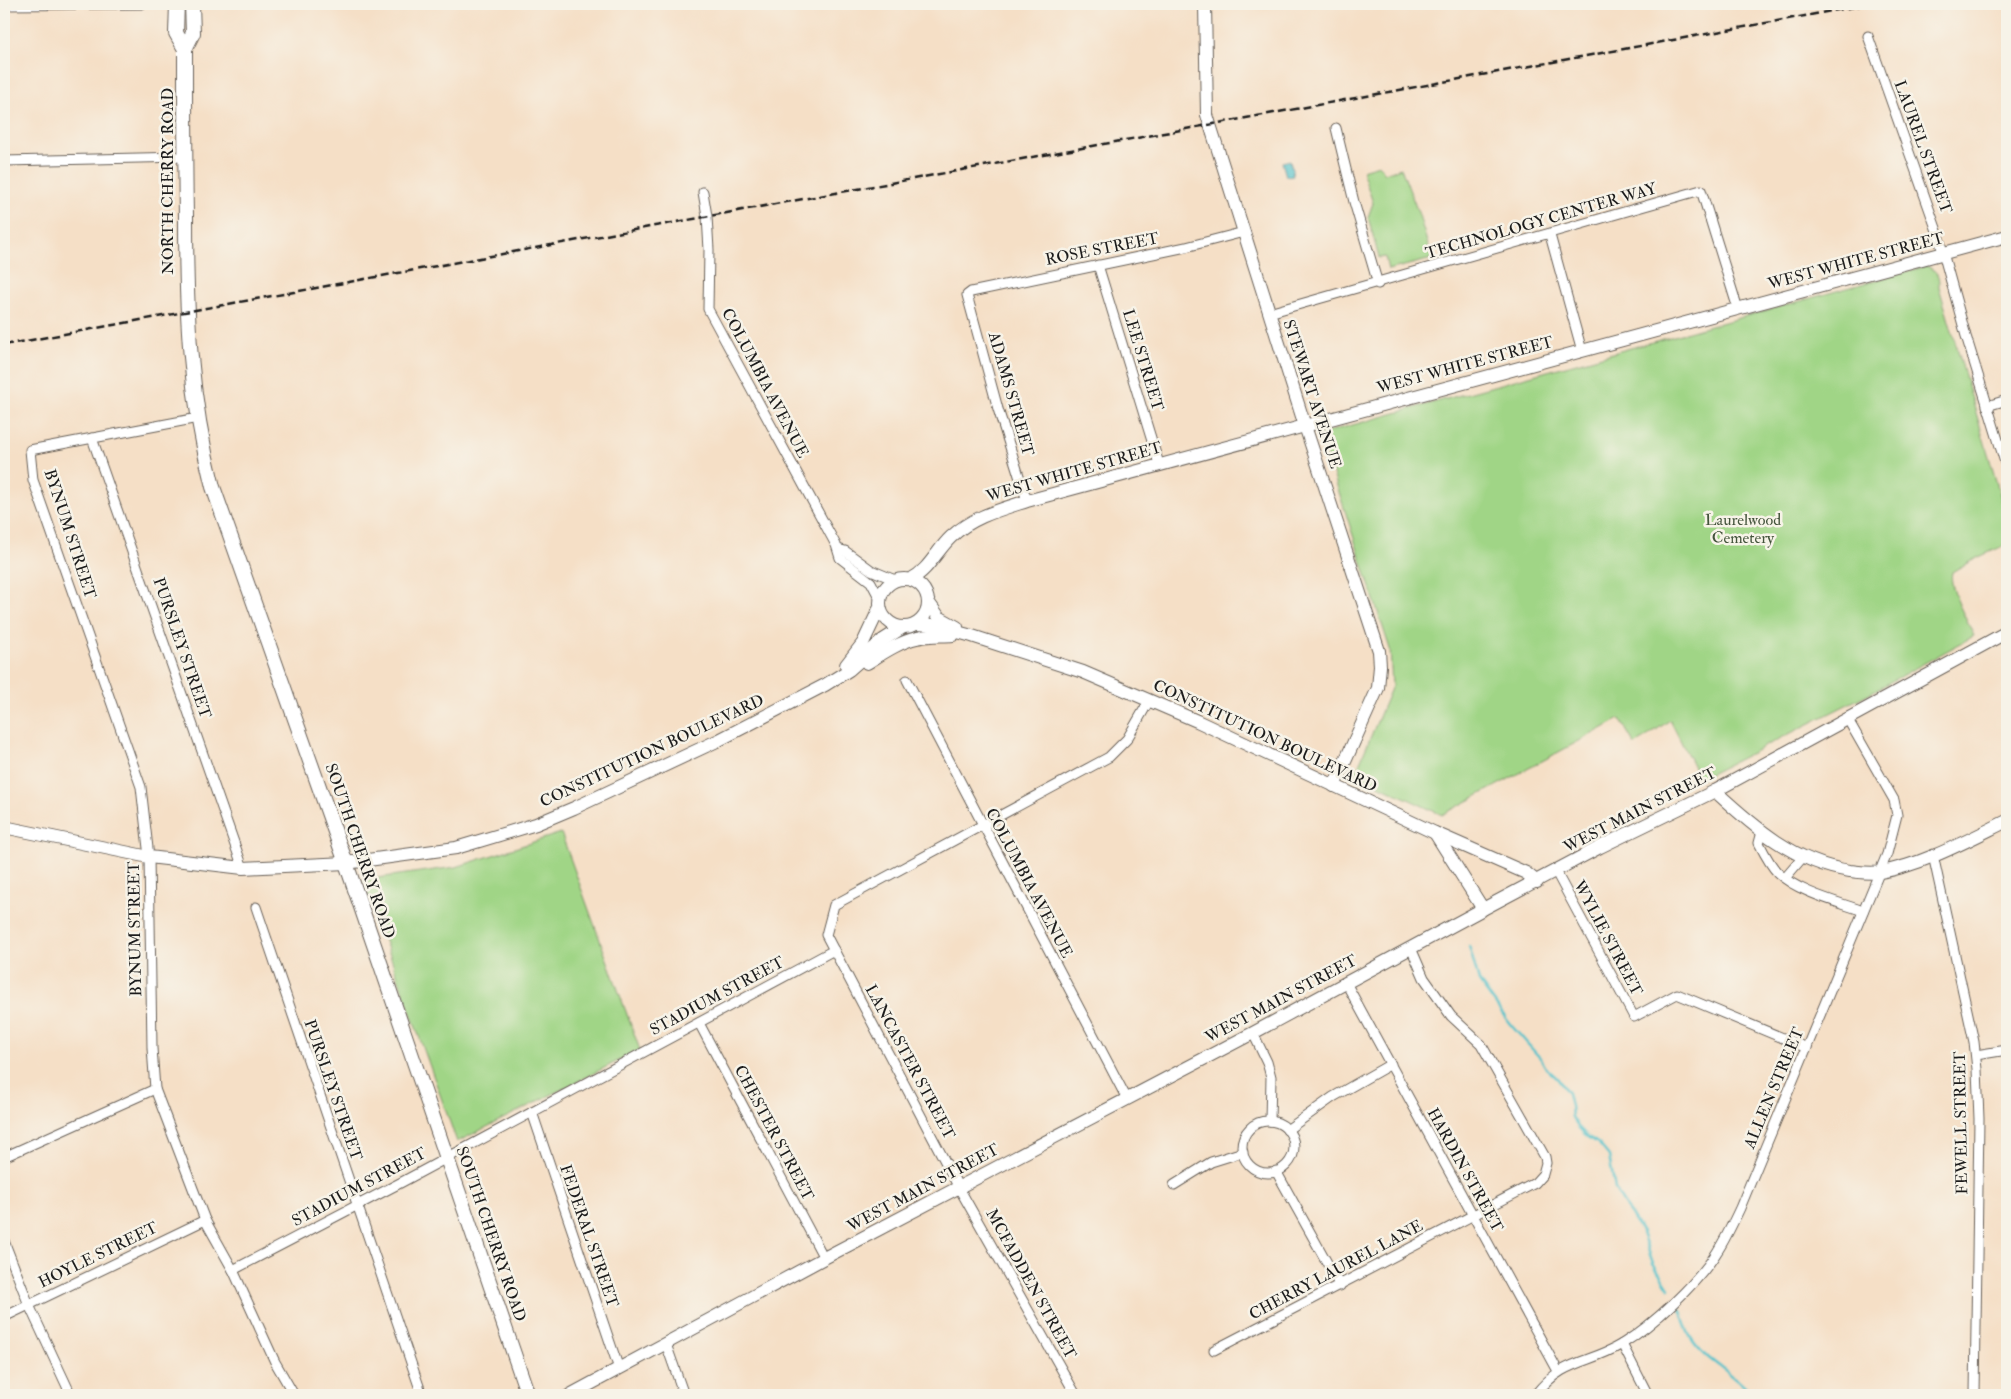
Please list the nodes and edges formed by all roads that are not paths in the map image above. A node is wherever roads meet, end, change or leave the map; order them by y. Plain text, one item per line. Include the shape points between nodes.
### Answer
1 (142, 4) edge
2 (177, 4) edge
3 (192, 4) edge
4 (1205, 4) edge
5 (4, 5) edge
6 (1868, 36) dead end
7 (185, 49) junction
8 (1336, 128) dead end
9 (185, 157) junction
10 (4, 161) edge
11 (703, 192) dead end
12 (1244, 232) junction
13 (1550, 235) junction
14 (2007, 236) edge
15 (1943, 254) junction
16 (1098, 265) junction
17 (1378, 284) junction
18 (968, 295) joint
19 (1738, 309) junction
20 (187, 312) joint
21 (1269, 314) junction
22 (1582, 351) junction
23 (2007, 400) edge
24 (1987, 406) junction
25 (198, 418) junction
26 (1305, 426) junction
27 (92, 438) junction
28 (1159, 464) junction
29 (2007, 469) edge
30 (1027, 501) junction
31 (941, 546) junction
32 (838, 549) junction
33 (911, 579) junction
34 (895, 580) junction
35 (927, 598) junction
36 (880, 603) junction
37 (917, 624) junction
38 (902, 628) junction
39 (2007, 632) edge
40 (969, 636) junction
41 (849, 670) junction
42 (835, 678) junction
43 (907, 680) dead end
44 (1149, 701) junction
45 (1847, 718) junction
46 (1334, 786) junction
47 (1715, 791) junction
48 (2007, 821) edge
49 (981, 825) junction
50 (4, 827) edge
51 (1762, 832) junction
52 (1435, 833) junction
53 (1933, 855) junction
54 (149, 857) junction
55 (1803, 857) junction
56 (346, 864) junction
57 (243, 868) junction
58 (1556, 872) junction
59 (1879, 872) junction
60 (1785, 878) junction
61 (1537, 882) junction
62 (256, 907) dead end
63 (1483, 909) junction
64 (1863, 911) junction
65 (1412, 948) junction
66 (834, 950) junction
67 (1346, 983) junction
68 (699, 1022) junction
69 (1252, 1033) junction
70 (1807, 1048) junction
71 (2007, 1050) edge
72 (1976, 1055) junction
73 (1391, 1064) junction
74 (154, 1089) junction
75 (1127, 1099) junction
76 (532, 1112) junction
77 (1270, 1121) junction
78 (1287, 1130) junction
79 (1243, 1152) junction
80 (4, 1157) edge
81 (446, 1158) junction
82 (1276, 1171) junction
83 (1174, 1185) dead end
84 (959, 1188) junction
85 (356, 1206) junction
86 (1472, 1214) junction
87 (205, 1220) junction
88 (4, 1241) edge
89 (824, 1258) junction
90 (232, 1270) junction
91 (1340, 1286) junction
92 (29, 1305) junction
93 (4, 1317) edge
94 (666, 1344) junction
95 (1622, 1344) junction
96 (1214, 1350) dead end
97 (618, 1369) junction
98 (1558, 1372) junction
99 (71, 1395) edge
100 (294, 1395) edge
101 (422, 1395) edge
102 (528, 1395) edge
103 (570, 1395) edge
104 (684, 1395) edge
105 (1076, 1395) edge
106 (1535, 1395) edge
107 (1648, 1395) edge
108 (1975, 1395) edge

1 - 5 street
2 - 7 main road, NORTH CHERRY ROAD via 176,33
3 - 7 main road, NORTH CHERRY ROAD via 193,33
4 - 12 street, STEWART AVENUE via 1207,114
6 - 15 street, LAUREL STREET
7 - 9 main road, NORTH CHERRY ROAD
8 - 17 street
9 - 10 street
9 - 20 main road, NORTH CHERRY ROAD
11 - 32 street, COLUMBIA AVENUE via 709,250 708,309
12 - 16 street, ROSE STREET
12 - 21 street, STEWART AVENUE
13 - 17 street, TECHNOLOGY CENTER WAY
13 - 19 street, TECHNOLOGY CENTER WAY via 1700,190
13 - 22 street
14 - 15 street, WEST WHITE STREET
15 - 19 street, WEST WHITE STREET
15 - 24 street, LAUREL STREET
16 - 18 street, ROSE STREET
16 - 28 street, LEE STREET
17 - 21 street, TECHNOLOGY CENTER WAY
18 - 30 street, ADAMS STREET via 998,410
19 - 22 street, WEST WHITE STREET
20 - 25 main road, SOUTH CHERRY ROAD
21 - 26 street, STEWART AVENUE
22 - 26 street, WEST WHITE STREET
23 - 24 street
24 - 29 street, LAUREL STREET
25 - 27 street
25 - 56 main road, SOUTH CHERRY ROAD via 213,487
26 - 28 street, WEST WHITE STREET
26 - 46 street, STEWART AVENUE via 1374,635 1380,666 1374,700
27 - 54 street, BYNUM STREET via 30,450 33,480 141,787
27 - 57 street, PURSLEY STREET
28 - 30 street, WEST WHITE STREET
30 - 31 street, WEST WHITE STREET via 980,516
31 - 33 street, WEST WHITE STREET via 923,571
31 - 35 street, WEST WHITE STREET via 928,575
32 - 34 street via 871,570
32 - 36 street, COLUMBIA AVENUE via 840,558 871,582
33 - 34 street
33 - 35 street, CONSTITUTION BOULEVARD via 918,582
34 - 36 street, CONSTITUTION BOULEVARD via 883,591
35 - 37 street via 923,618
35 - 40 street, CONSTITUTION BOULEVARD via 939,617
36 - 38 street via 887,621
36 - 42 street, CONSTITUTION BOULEVARD via 863,642
37 - 38 street, CONSTITUTION BOULEVARD
37 - 40 street, CONSTITUTION BOULEVARD
38 - 41 street, CONSTITUTION BOULEVARD
39 - 45 street, WEST MAIN STREET
40 - 41 street via 931,636 910,640
40 - 44 street, CONSTITUTION BOULEVARD via 1083,672
41 - 42 street, CONSTITUTION BOULEVARD
42 - 56 street, CONSTITUTION BOULEVARD via 719,740 612,792 536,824 456,848
43 - 49 street, COLUMBIA AVENUE
44 - 46 street, CONSTITUTION BOULEVARD
44 - 49 street via 1127,739 1110,757
45 - 47 street, WEST MAIN STREET
45 - 59 street, ALLEN STREET via 1894,800 1897,815
46 - 52 street, CONSTITUTION BOULEVARD
47 - 51 street
47 - 58 street, WEST MAIN STREET
48 - 53 street
49 - 66 street via 834,905 826,935
49 - 75 street, COLUMBIA AVENUE
50 - 54 street, CONSTITUTION BOULEVARD
51 - 55 street
51 - 60 street via 1759,843 1772,866
52 - 61 street, CONSTITUTION BOULEVARD via 1526,872
52 - 63 street
53 - 59 street
53 - 72 street, FEWELL STREET
54 - 57 street, CONSTITUTION BOULEVARD
54 - 74 street, BYNUM STREET
55 - 59 street via 1836,869
55 - 60 street
56 - 57 street, CONSTITUTION BOULEVARD
56 - 81 main road, SOUTH CHERRY ROAD
58 - 61 street, WEST MAIN STREET
58 - 70 street, WYLIE STREET via 1634,1018 1677,994
59 - 64 street, ALLEN STREET
60 - 64 street
61 - 63 street, WEST MAIN STREET
62 - 85 street, PURSLEY STREET
63 - 65 street, WEST MAIN STREET
64 - 70 street, ALLEN STREET
65 - 67 street, WEST MAIN STREET
65 - 86 street, CHERRY LAUREL LANE via 1424,978 1451,1016 1481,1044 1545,1157 1543,1174 1535,1183
66 - 68 street, STADIUM STREET
66 - 84 street, LANCASTER STREET
67 - 69 street, WEST MAIN STREET
67 - 73 street, HARDIN STREET
68 - 76 street, STADIUM STREET
68 - 89 street, CHESTER STREET
69 - 75 street, WEST MAIN STREET
69 - 77 street via 1271,1077
70 - 95 street, ALLEN STREET via 1740,1208 1717,1252 1685,1291
71 - 72 street
72 - 108 street, FEWELL STREET via 1979,1119
73 - 78 street via 1333,1097
73 - 86 street, HARDIN STREET
74 - 80 street
74 - 87 street, BYNUM STREET
75 - 84 street, WEST MAIN STREET
76 - 81 street, STADIUM STREET
76 - 97 street, FEDERAL STREET
77 - 78 street
77 - 79 street via 1260,1122 1244,1135
78 - 82 street via 1294,1148 1288,1162
79 - 82 street via 1248,1164 1256,1170
79 - 83 street via 1211,1162
81 - 85 street, STADIUM STREET
81 - 102 main road, SOUTH CHERRY ROAD
82 - 91 street
84 - 89 street, WEST MAIN STREET
84 - 105 street, MCFADDEN STREET
85 - 90 street, STADIUM STREET
85 - 101 street, PURSLEY STREET
86 - 91 street, CHERRY LAUREL LANE
86 - 98 street, HARDIN STREET
87 - 90 street, BYNUM STREET
87 - 92 street, HOYLE STREET
88 - 92 street
89 - 94 street, WEST MAIN STREET
90 - 100 street, BYNUM STREET
91 - 96 street, CHERRY LAUREL LANE
92 - 93 street, HOYLE STREET
92 - 99 street
94 - 97 street, WEST MAIN STREET
94 - 104 street
95 - 98 street, ALLEN STREET
95 - 107 street
97 - 103 street, WEST MAIN STREET
98 - 106 street, ALLEN STREET

